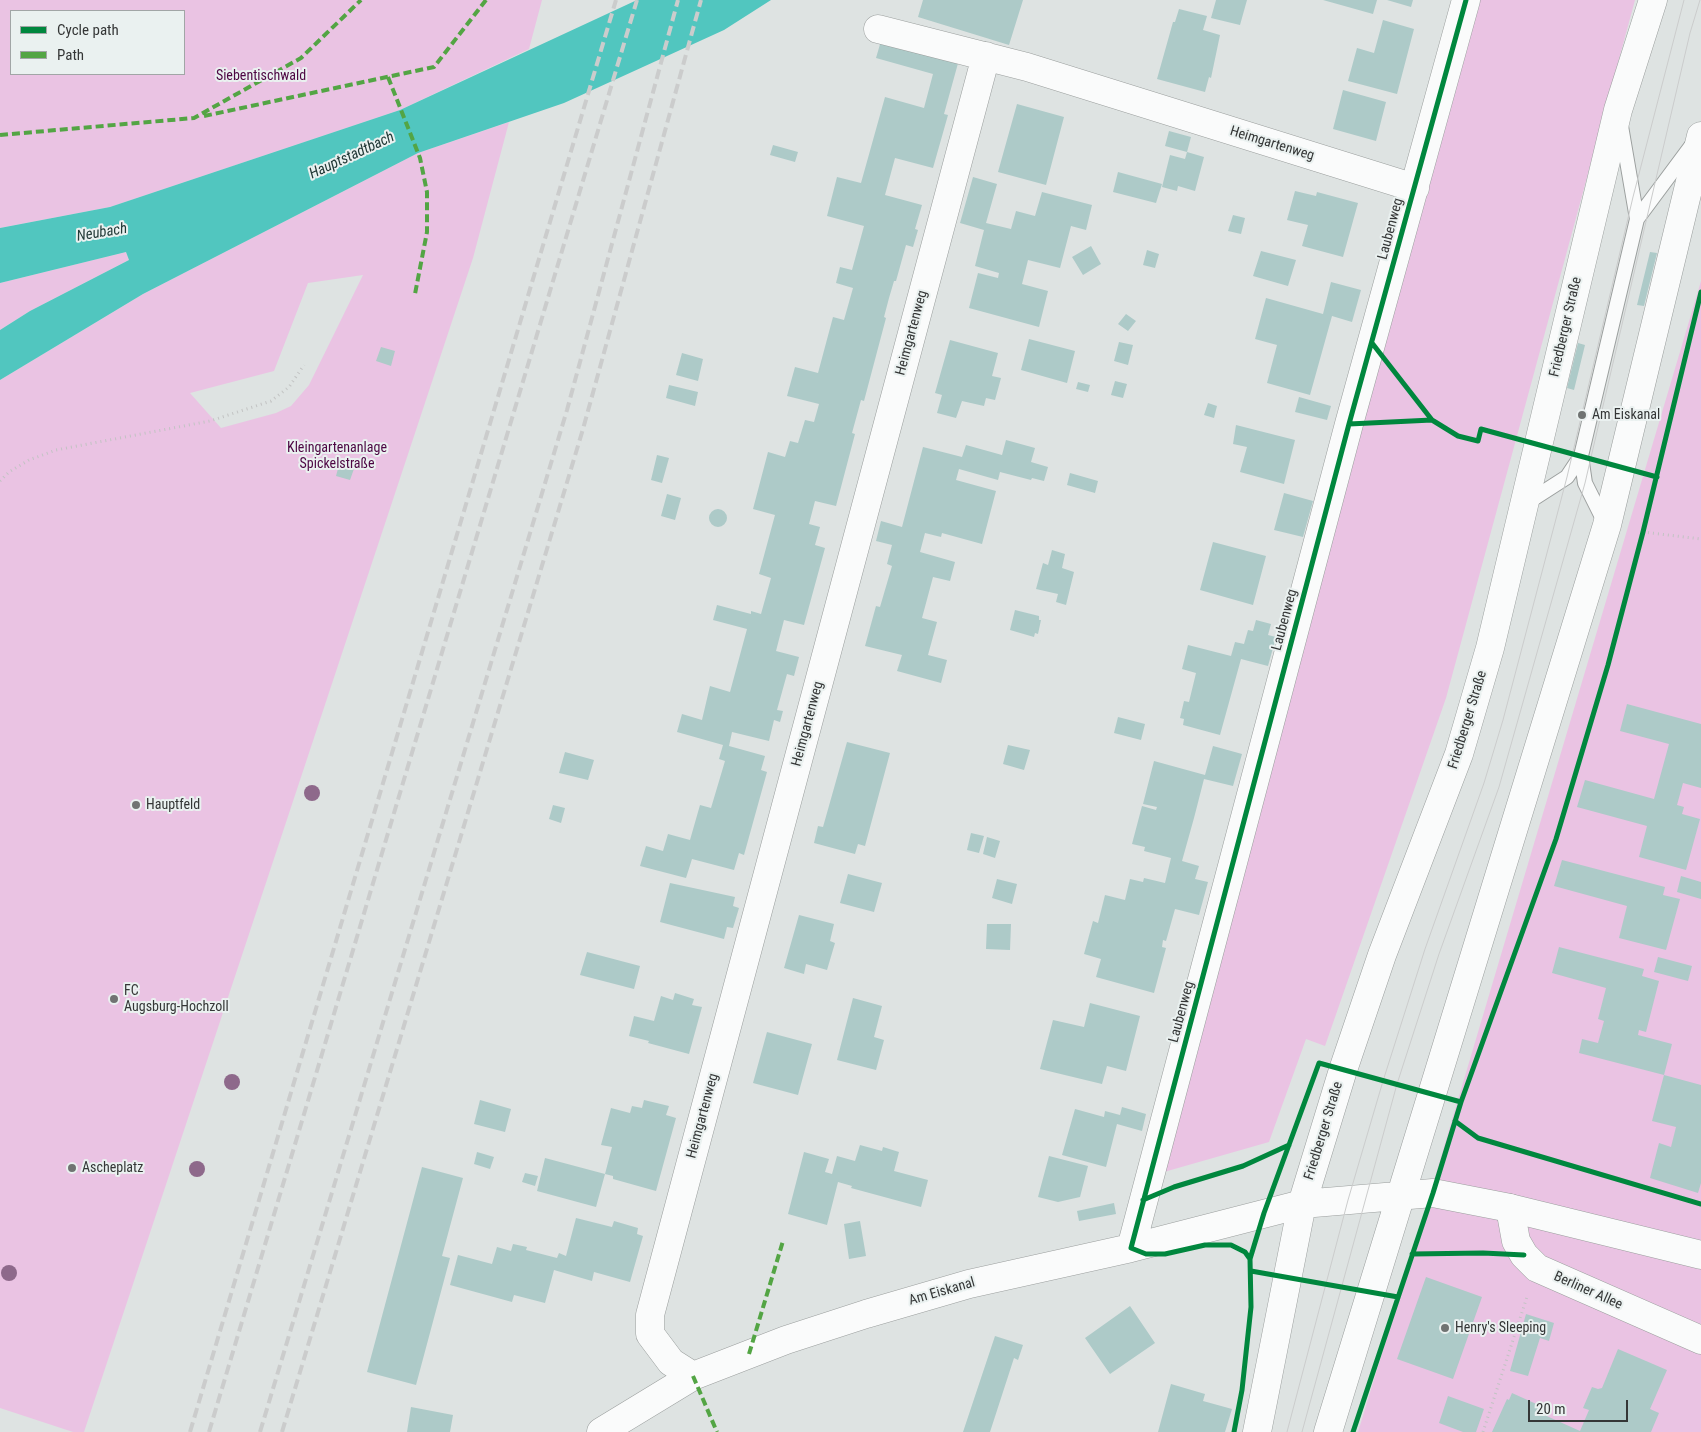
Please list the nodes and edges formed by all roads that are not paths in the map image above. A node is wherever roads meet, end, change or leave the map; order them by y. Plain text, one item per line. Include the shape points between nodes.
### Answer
1 (1466, 0) edge
2 (1654, 0) edge
3 (878, 29) dead end
4 (986, 56) junction
5 (1618, 110) junction
6 (1701, 132) edge
7 (1701, 136) edge
8 (1415, 188) junction
9 (1637, 219) junction
10 (1581, 456) junction
11 (1524, 505) junction
12 (1606, 525) junction
13 (1400, 1195) junction
14 (1302, 1204) junction
15 (1510, 1208) junction
16 (1131, 1248) junction
17 (1701, 1255) edge
18 (1701, 1340) edge
19 (693, 1376) junction
20 (601, 1432) edge
21 (1257, 1432) edge
22 (1328, 1432) edge

1 - 8 street, Laubenweg
2 - 5 street, Friedberger Straße
3 - 4 street, Heimgartenweg
4 - 8 street, Heimgartenweg
4 - 19 street, Heimgartenweg via 650,1316 650,1334 671,1362
5 - 9 lane
5 - 11 street, Friedberger Straße
6 - 9 lane
7 - 12 street
8 - 16 street, Laubenweg via 1346,433
9 - 10 lane
10 - 11 lane via 1567,477
10 - 12 lane via 1585,483
11 - 14 street, Friedberger Straße via 1490,648 1459,754 1382,955
12 - 13 street
13 - 14 street
13 - 15 street via 1433,1193
13 - 22 street
14 - 16 street, Am Eiskanal
14 - 21 street, Friedberger Straße
15 - 17 street
15 - 18 street, Berliner Allee via 1516,1241 1530,1261
16 - 19 street, Am Eiskanal via 969,1284 786,1340
19 - 20 street, Am Eiskanal

